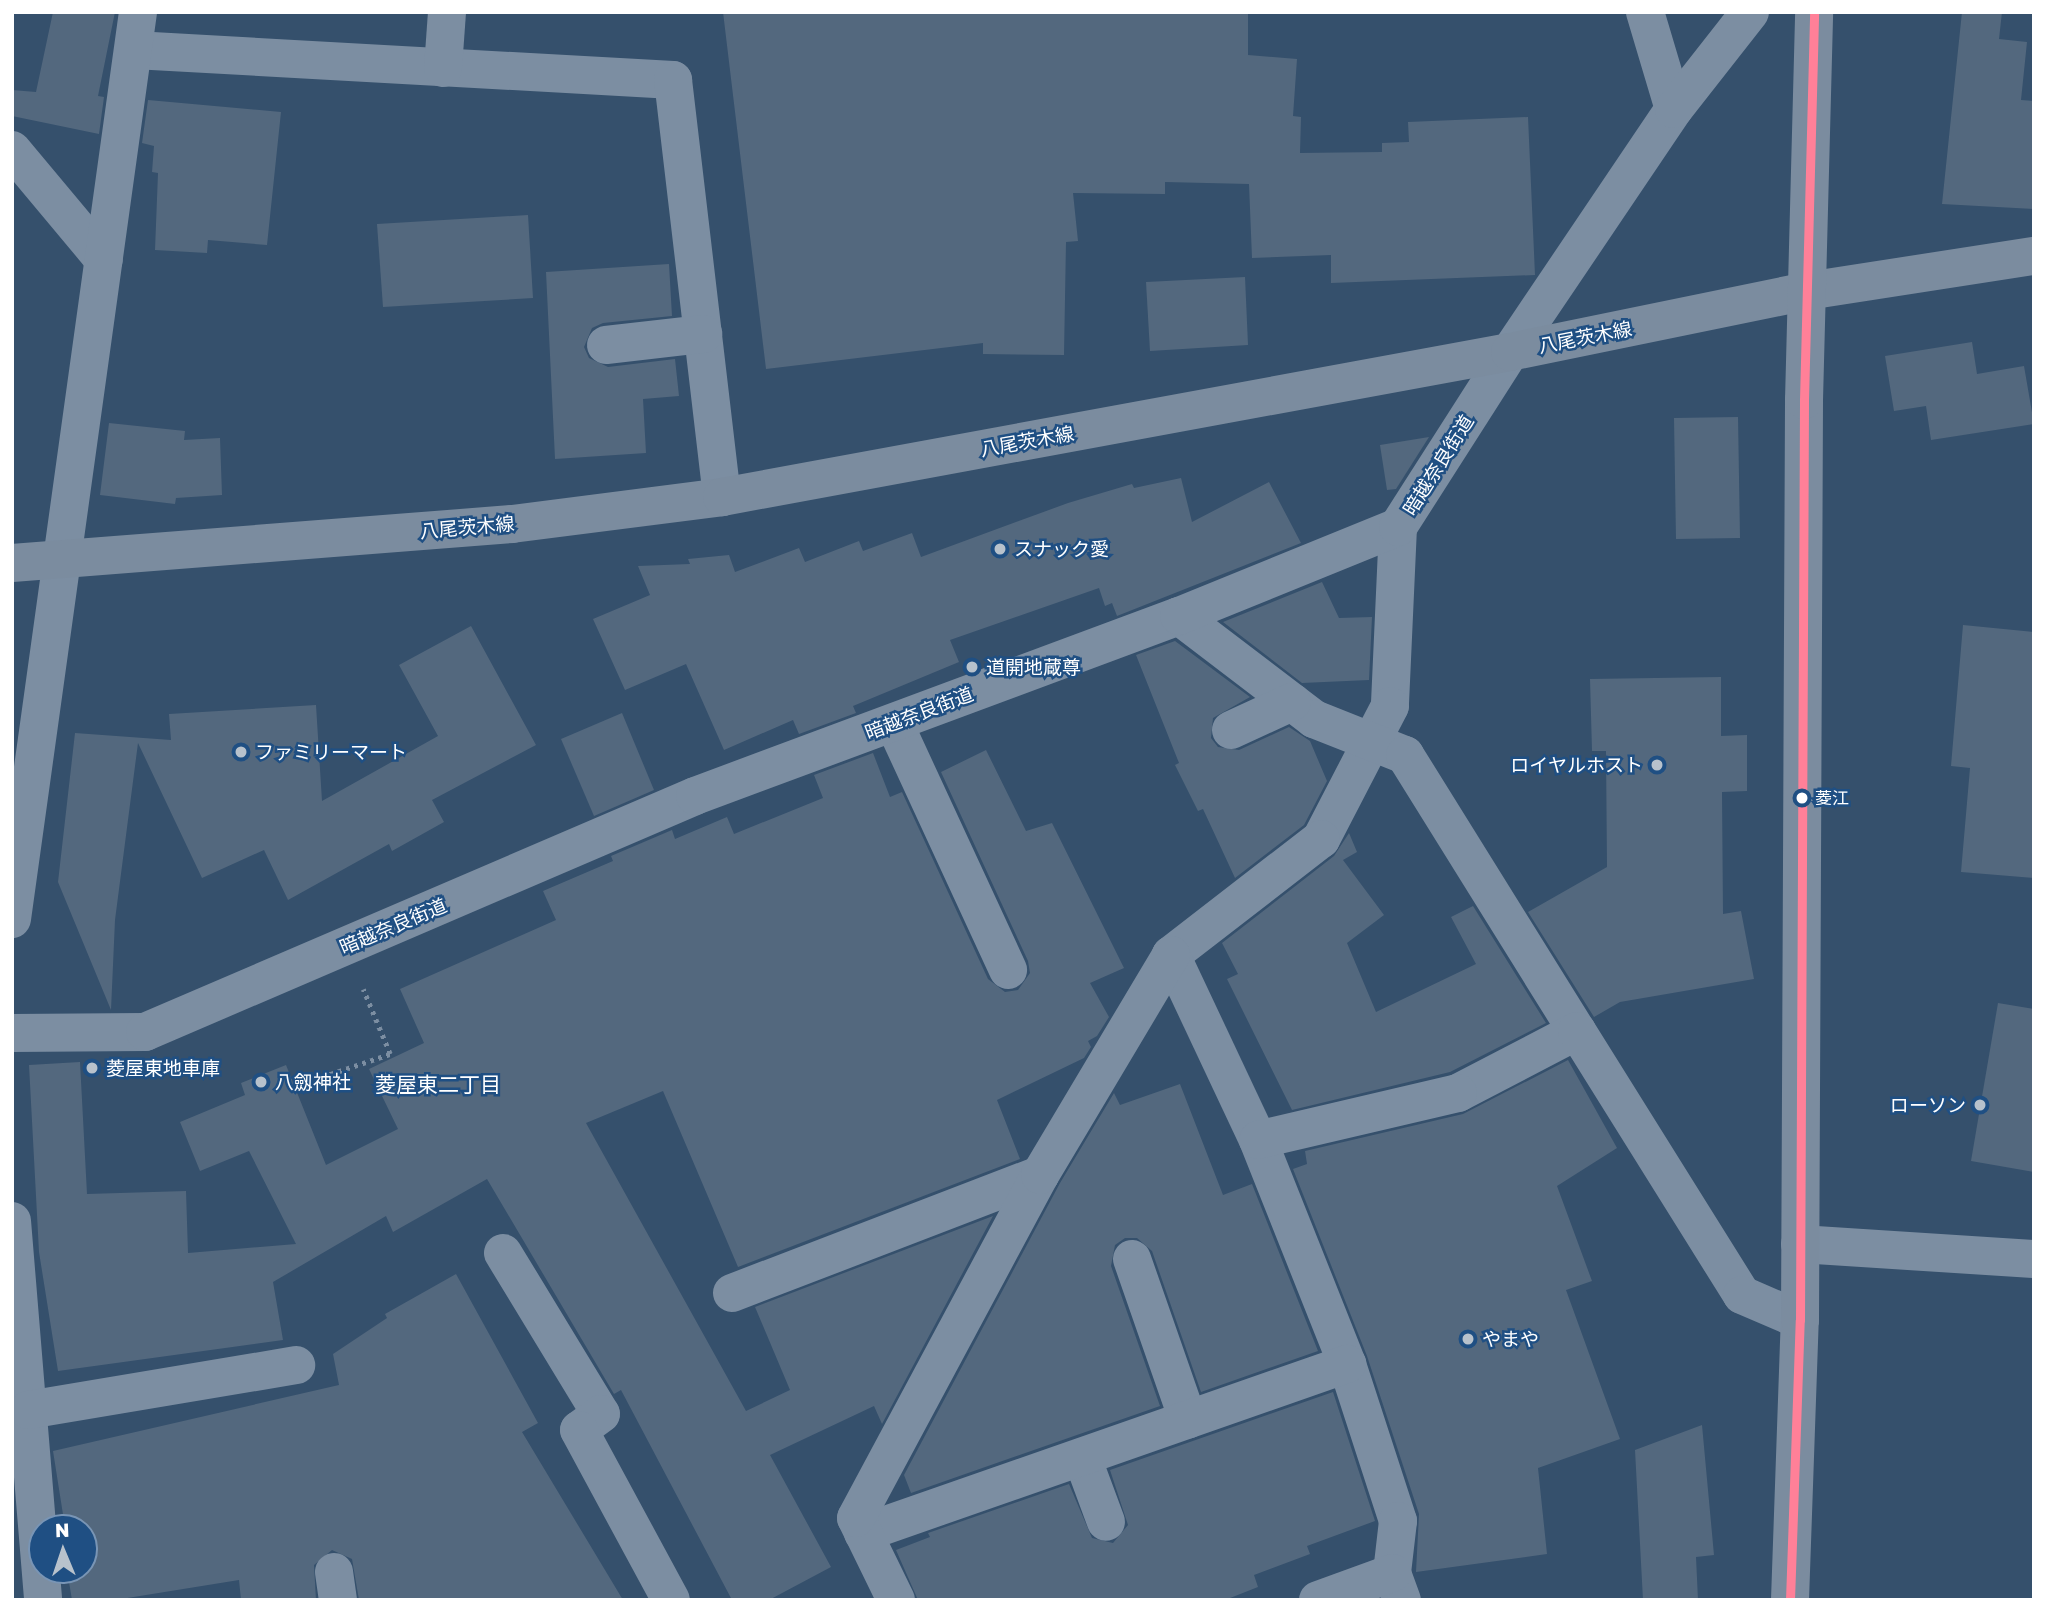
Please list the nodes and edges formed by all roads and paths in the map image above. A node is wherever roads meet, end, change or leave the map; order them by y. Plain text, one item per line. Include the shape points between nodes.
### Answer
1 (138, 12) edge
2 (446, 12) edge
3 (1645, 12) edge
4 (1750, 12) edge
5 (1814, 12) edge
6 (134, 50) junction
7 (443, 68) junction
8 (1674, 109) junction
9 (12, 150) edge
10 (2034, 256) edge
11 (104, 260) junction
12 (1807, 291) junction
13 (703, 334) junction
14 (606, 345) dead end
15 (1510, 352) junction
16 (722, 496) junction
17 (1398, 527) junction
18 (61, 562) junction
19 (12, 563) edge
20 (1179, 616) junction
21 (1292, 702) junction
22 (894, 723) junction
23 (1231, 730) dead end
24 (1371, 744) junction
25 (12, 919) edge
26 (345, 946) junction
27 (1171, 955) junction
28 (1008, 970) dead end
29 (1577, 1031) junction
30 (12, 1033) edge
31 (322, 1077) dead end
32 (1258, 1140) junction
33 (1040, 1175) junction
34 (12, 1221) edge
35 (1800, 1244) junction
36 (503, 1253) dead end
37 (1132, 1259) dead end
38 (2034, 1259) edge
39 (732, 1293) dead end
40 (1800, 1320) junction
41 (1347, 1364) junction
42 (296, 1365) dead end
43 (28, 1410) junction
44 (1188, 1420) junction
45 (22, 1449) edge
46 (1082, 1457) junction
47 (1105, 1522) dead end
48 (863, 1533) junction
49 (1397, 1587) edge
50 (43, 1600) edge
51 (671, 1600) edge
52 (896, 1600) edge
53 (1318, 1600) edge
54 (1790, 1600) edge

1 - 6 street
2 - 7 street
3 - 8 street
4 - 8 street, 暗越奈良街道
5 - 12 main road
6 - 7 street
6 - 11 street
7 - 13 street via 673,80
8 - 15 street, 暗越奈良街道
9 - 11 street
10 - 12 main road, 八尾茨木線
11 - 18 street
12 - 15 main road, 八尾茨木線
12 - 35 main road
13 - 14 street
13 - 16 street
15 - 16 main road, 八尾茨木線
15 - 17 street, 暗越奈良街道
16 - 18 main road, 八尾茨木線 via 512,524
17 - 20 street, 暗越奈良街道
17 - 24 street via 1390,706
18 - 19 main road, 八尾茨木線
18 - 25 street
20 - 21 street
20 - 22 street, 暗越奈良街道
21 - 23 street
21 - 24 street via 1314,719
22 - 26 street, 暗越奈良街道 via 695,796
22 - 28 street
24 - 27 street via 1321,839
24 - 29 street via 1405,755
26 - 30 street, 暗越奈良街道 via 145,1032
26 - 31 path via 390,1055
27 - 32 street
27 - 33 street
29 - 32 street via 1458,1093
29 - 40 street via 1742,1295
32 - 41 street
33 - 39 street
33 - 48 street via 856,1518
34 - 43 street
35 - 38 street
35 - 40 main road
36 - 51 street via 601,1415 579,1430
37 - 44 street
40 - 54 main road
41 - 44 street
41 - 49 street via 1398,1521
42 - 43 street
43 - 45 street
44 - 46 street
45 - 50 street
46 - 47 street
46 - 48 street
48 - 52 street
49 - 53 street

